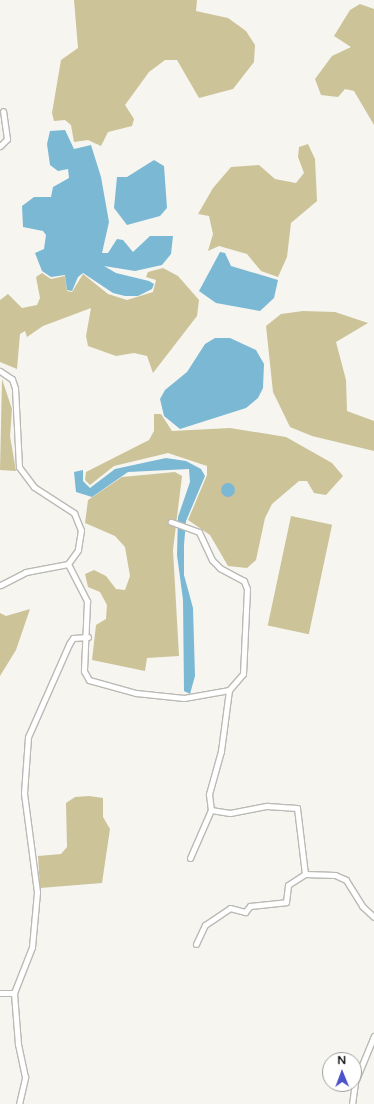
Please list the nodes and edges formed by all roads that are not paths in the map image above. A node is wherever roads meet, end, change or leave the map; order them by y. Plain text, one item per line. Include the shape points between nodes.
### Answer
1 (3, 111) dead end
2 (0, 146) edge
3 (0, 371) edge
4 (171, 522) dead end
5 (68, 564) junction
6 (0, 585) edge
7 (88, 636) junction
8 (229, 690) junction
9 (211, 810) junction
10 (190, 858) dead end
11 (305, 874) junction
12 (374, 917) edge
13 (196, 944) dead end
14 (14, 992) junction
15 (0, 993) edge
16 (374, 1036) edge
17 (19, 1104) edge
18 (352, 1104) edge

1 - 2 street via 7,139
3 - 5 street via 12,379 15,388 19,467 34,487 74,514 80,530 78,550
4 - 8 street via 199,532 212,560 220,568 244,581 247,589 243,674
5 - 6 street via 26,572
5 - 7 street via 87,601
7 - 8 street via 84,672 89,680 136,693 184,698
7 - 14 street via 73,638 69,644 28,737 24,793 37,892 32,946
8 - 9 street via 221,751 209,794
9 - 10 street
9 - 11 street via 230,813 267,806 297,808
11 - 12 street via 336,875 346,880 362,906
11 - 13 street via 288,885 286,902 250,906 245,912 230,908 205,925
14 - 15 street
14 - 17 street via 18,1044 25,1077
16 - 18 street via 355,1082

